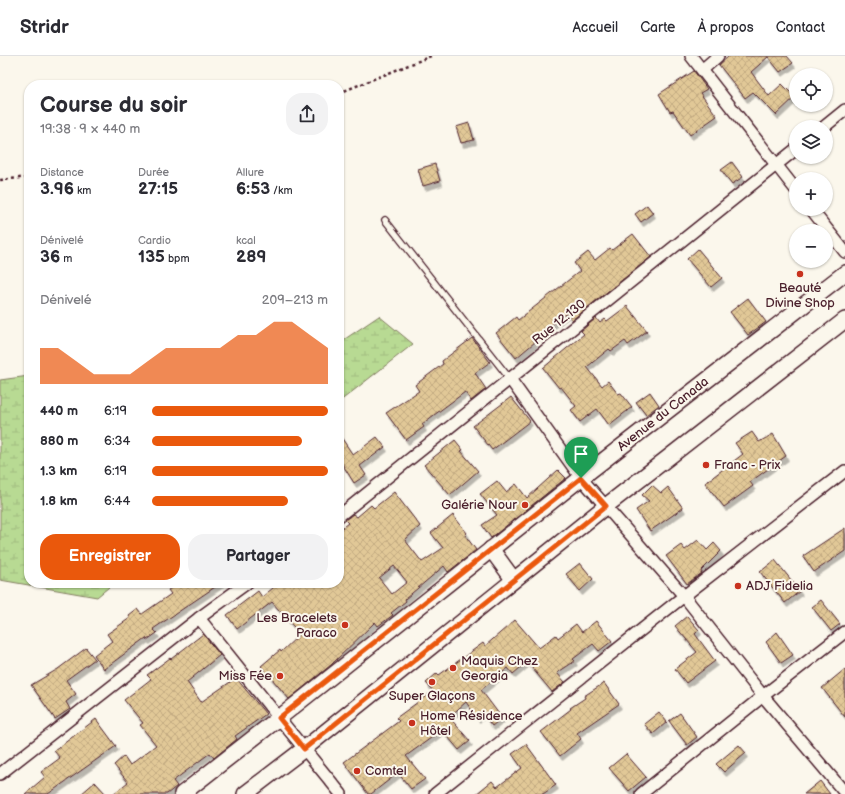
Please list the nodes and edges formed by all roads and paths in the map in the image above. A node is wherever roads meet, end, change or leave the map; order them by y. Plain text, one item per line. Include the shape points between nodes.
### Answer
1 (431, 56) edge
2 (691, 56) edge
3 (718, 56) edge
4 (702, 70) junction
5 (344, 91) edge
6 (845, 110) edge
7 (833, 120) edge
8 (789, 155) edge
9 (776, 165) junction
10 (24, 178) edge
11 (0, 180) edge
12 (789, 181) edge
13 (817, 216) edge
14 (385, 220) dead end
15 (845, 252) edge
16 (845, 273) edge
17 (845, 320) edge
18 (510, 379) junction
19 (845, 471) edge
20 (581, 478) junction
21 (606, 506) junction
22 (344, 512) edge
23 (491, 549) junction
24 (513, 579) junction
25 (240, 588) edge
26 (684, 596) junction
27 (199, 618) junction
28 (845, 632) edge
29 (763, 696) junction
30 (279, 718) junction
31 (304, 749) junction
32 (0, 774) edge
33 (845, 793) edge
34 (182, 794) edge
35 (245, 794) edge
36 (341, 794) edge
37 (435, 794) edge
38 (641, 794) edge

1 - 5 path
2 - 4 street
3 - 4 street
4 - 9 street
6 - 7 street
8 - 9 street, Rue 12.130
9 - 12 street
9 - 18 street, Rue 12.130
10 - 11 path
13 - 15 street
14 - 18 lane
16 - 20 main road, Avenue du Canada
17 - 21 main road
18 - 20 street
18 - 22 street, Rue 12.130
19 - 26 street
20 - 21 street
20 - 23 main road, Avenue du Canada
21 - 24 main road
21 - 26 street
23 - 24 main road
23 - 30 main road, Avenue du Canada
24 - 31 main road
25 - 27 street
26 - 29 street
26 - 37 street
27 - 30 street
27 - 32 street
28 - 29 street
29 - 33 street
29 - 38 street
30 - 31 street
30 - 34 main road, Avenue du Canada
31 - 35 main road
31 - 36 street

